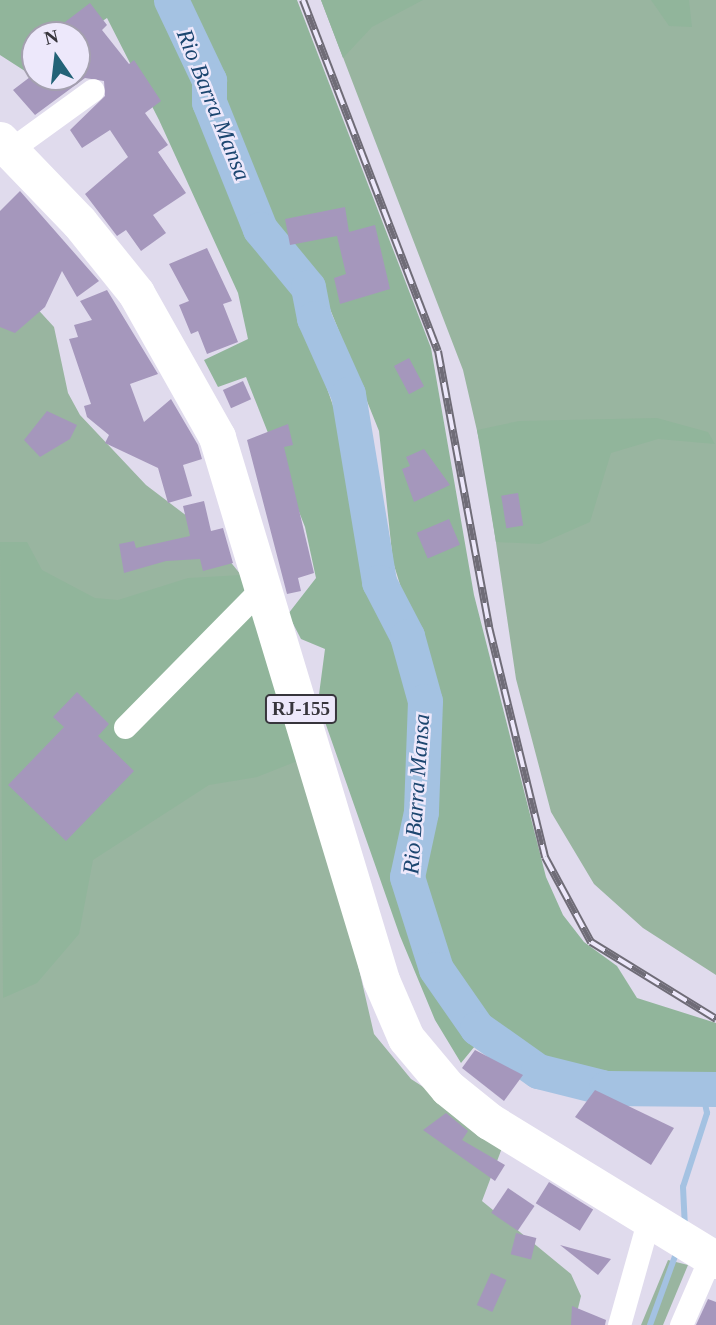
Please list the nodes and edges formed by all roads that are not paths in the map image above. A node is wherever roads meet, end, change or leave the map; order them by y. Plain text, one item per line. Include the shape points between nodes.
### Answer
1 (93, 90) dead end
2 (5, 145) edge
3 (265, 585) junction
4 (125, 727) dead end
5 (651, 1219) junction
6 (709, 1255) edge
7 (619, 1325) edge
8 (681, 1325) edge

1 - 2 street
2 - 3 main road, RJ-155 via 136,293 192,384 221,447
3 - 4 street
3 - 5 main road, RJ-155 via 381,980 405,1038 448,1088 489,1121
5 - 6 main road, RJ-155
5 - 7 street
6 - 8 street

